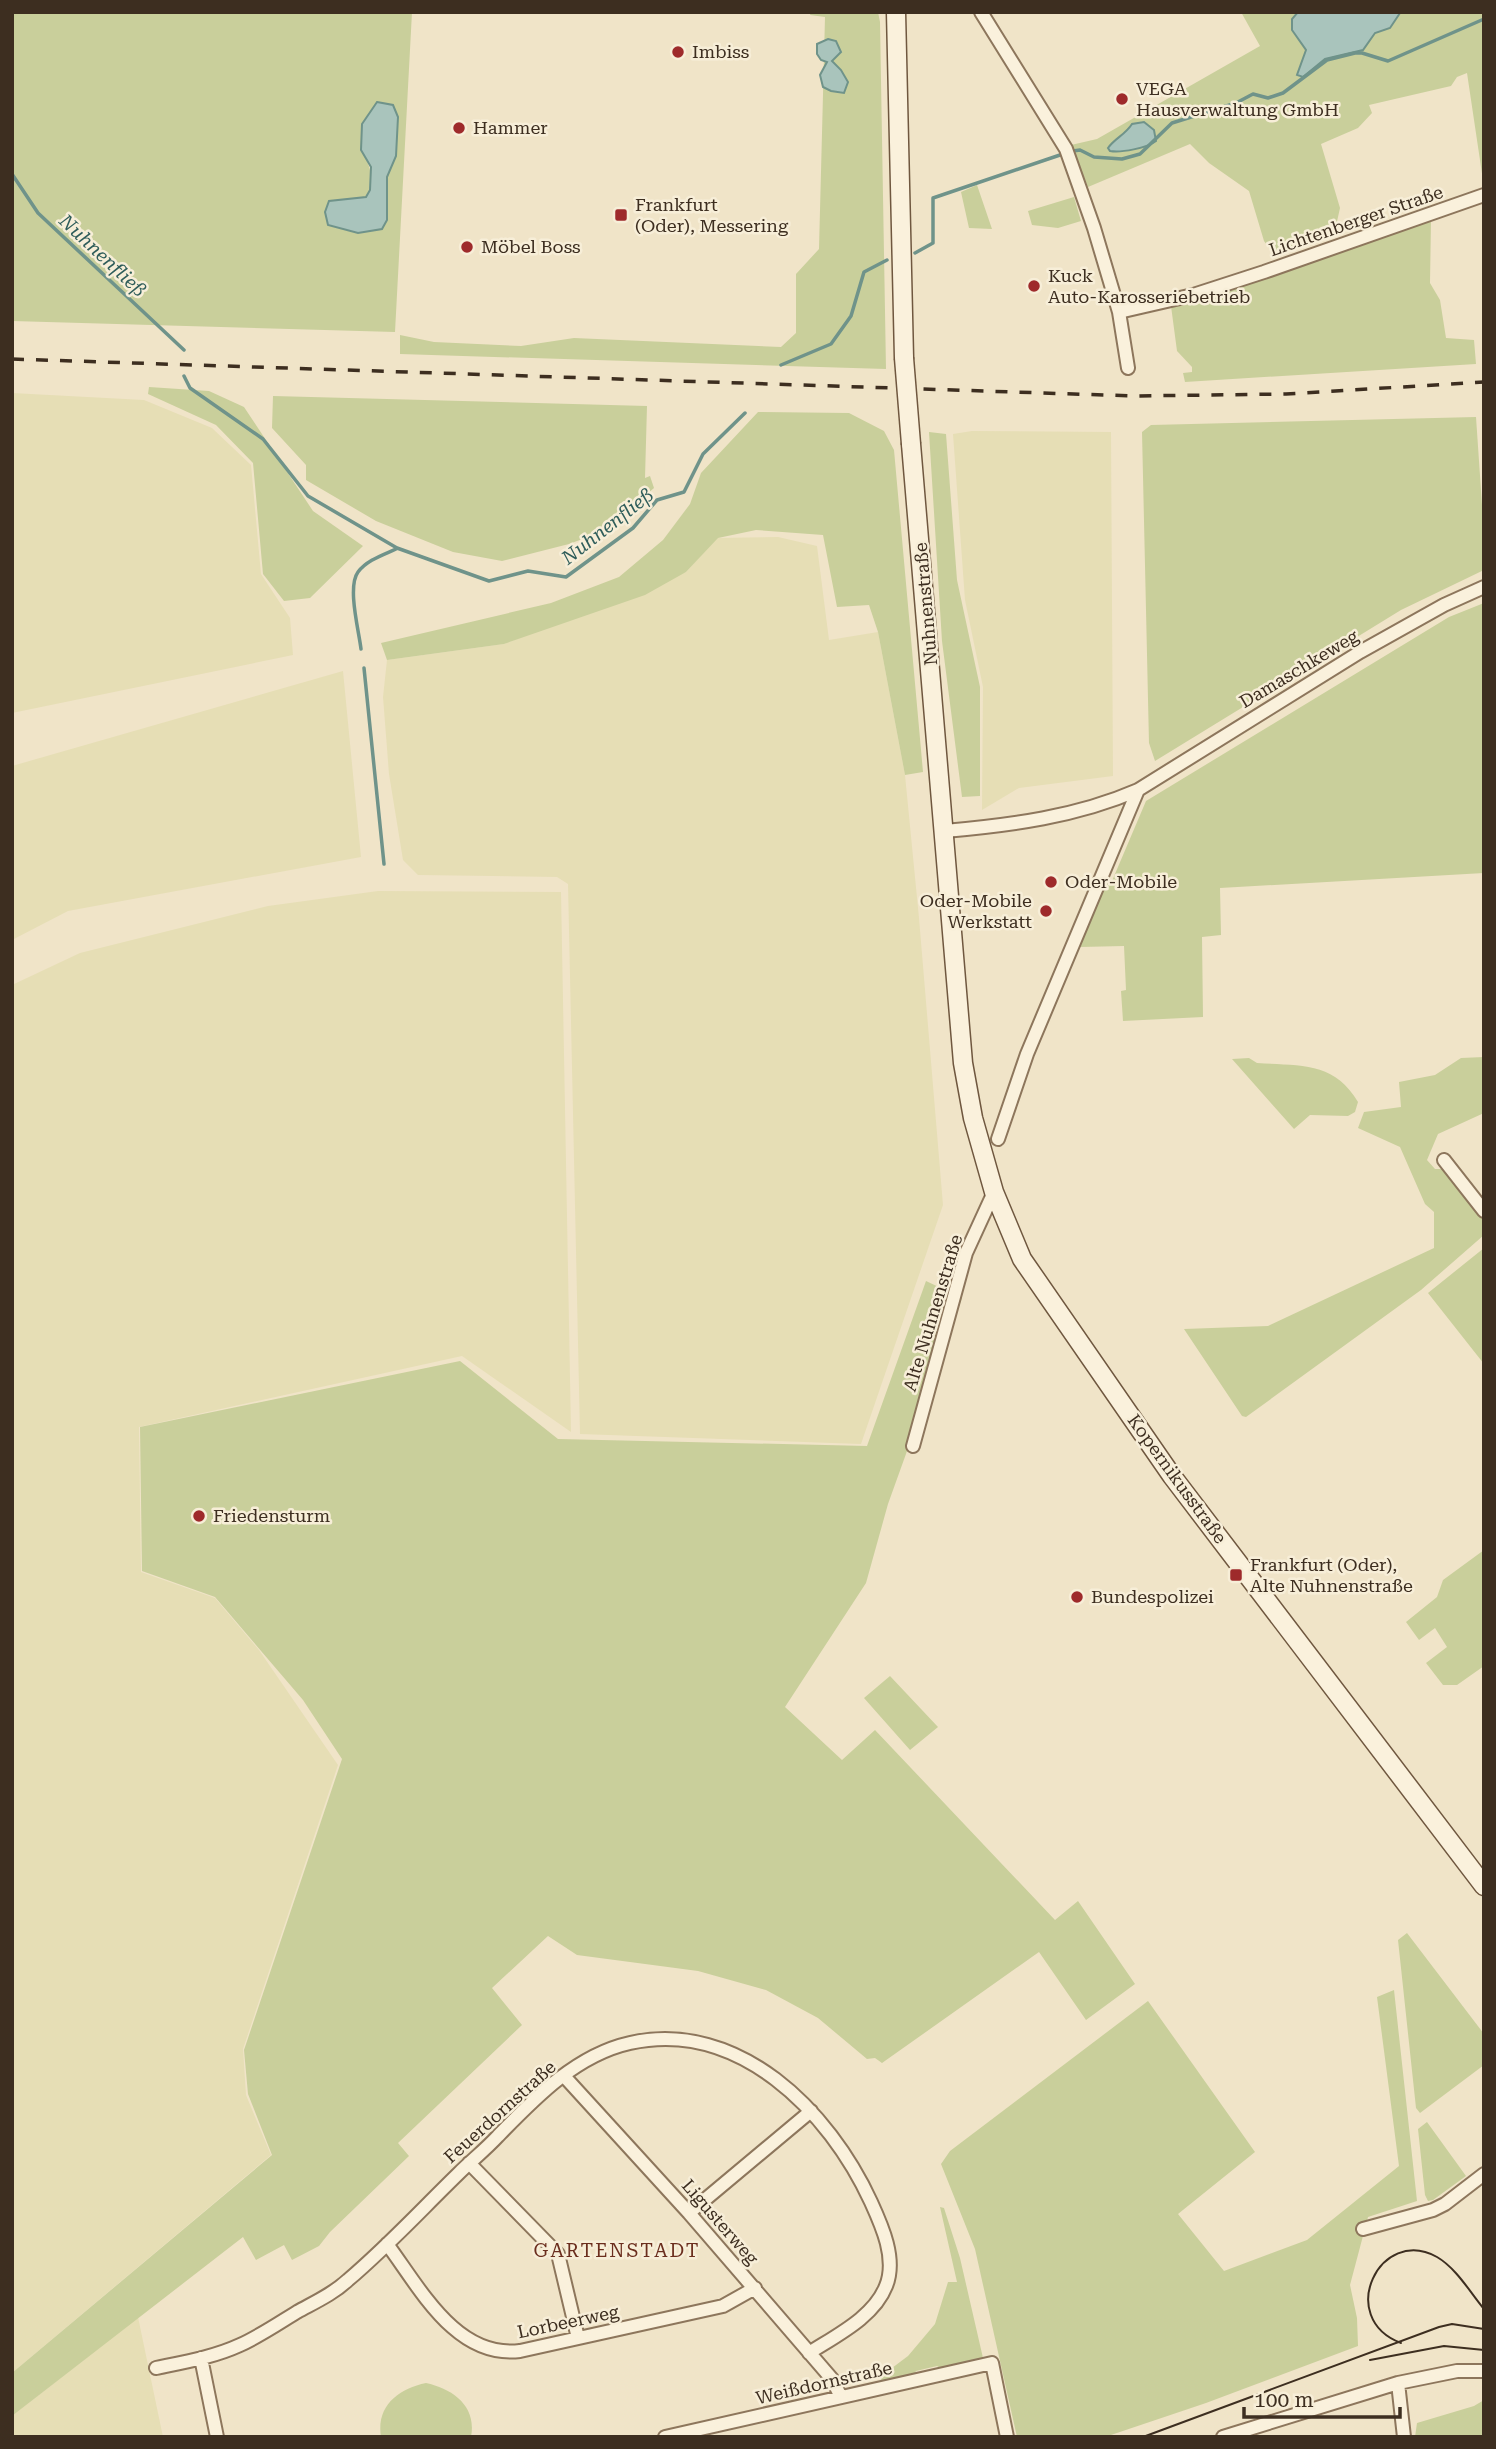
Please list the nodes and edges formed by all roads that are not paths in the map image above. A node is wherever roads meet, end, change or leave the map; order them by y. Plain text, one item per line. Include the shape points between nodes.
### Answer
1 (896, 12) edge
2 (981, 12) edge
3 (1484, 195) edge
4 (1119, 312) junction
5 (1128, 368) dead end
6 (1484, 587) edge
7 (1138, 790) junction
8 (945, 831) junction
9 (998, 1139) dead end
10 (1444, 1160) dead end
11 (993, 1192) junction
12 (1484, 1211) edge
13 (913, 1446) dead end
14 (1484, 1886) edge
15 (564, 2076) junction
16 (811, 2111) junction
17 (469, 2162) junction
18 (1484, 2175) edge
19 (690, 2213) junction
20 (1363, 2229) dead end
21 (387, 2244) junction
22 (755, 2288) junction
23 (578, 2338) junction
24 (810, 2353) junction
25 (201, 2358) junction
26 (156, 2368) dead end
27 (1484, 2371) edge
28 (1398, 2383) junction
29 (841, 2397) junction
30 (217, 2437) edge
31 (665, 2437) edge
32 (1007, 2437) edge
33 (1223, 2437) edge
34 (1404, 2437) edge

1 - 8 main road, Nuhnenstraße, bridge via 904,358
2 - 4 street via 1066,149
3 - 4 street, Lichtenberger Straße via 1193,295
4 - 5 street
6 - 7 street, Damaschkeweg via 1360,652
7 - 8 street, Damaschkeweg via 1066,814 1014,825
7 - 9 street via 1027,1054
8 - 11 main road, Nuhnenstraße via 963,1063
10 - 12 street
11 - 13 street, Alte Nuhnenstraße via 966,1253
11 - 14 main road, Kopernikusstraße via 1022,1259 1172,1476
15 - 16 street, Feuerdornstraße via 595,2055 629,2043 691,2042 725,2050 764,2071
15 - 17 street, Feuerdornstraße
15 - 19 street, Ligusterweg
16 - 19 street
16 - 24 street, Feuerdornstraße via 859,2177 880,2225 889,2263 887,2284 874,2307
17 - 21 street, Feuerdornstraße
17 - 23 street via 558,2254
18 - 20 street via 1433,2210
19 - 22 street, Ligusterweg
21 - 23 street, Lorbeerweg via 440,2314 483,2348 508,2352
21 - 25 street, Feuerdornstraße via 335,2291 241,2345
22 - 23 street, Lorbeerweg via 723,2306
22 - 24 street, Ligusterweg
24 - 29 street, Ligusterweg
25 - 26 street, Feuerdornstraße
25 - 30 street
27 - 28 street via 1457,2371
28 - 33 street
28 - 34 street
29 - 31 street, Weißdornstraße
29 - 32 street, Weißdornstraße via 992,2363

